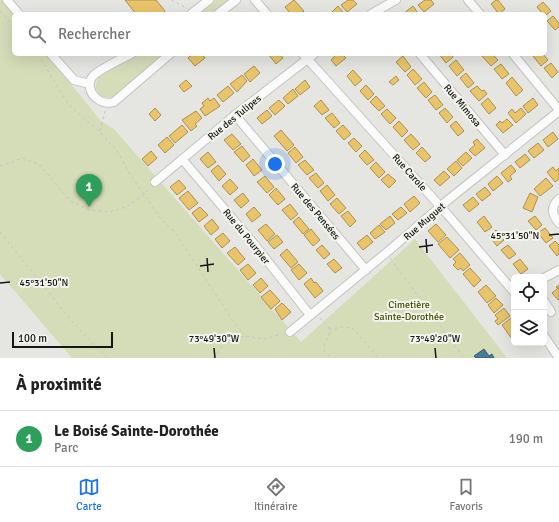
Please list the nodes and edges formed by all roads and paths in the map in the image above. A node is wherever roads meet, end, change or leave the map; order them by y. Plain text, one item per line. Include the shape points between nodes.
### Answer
1 (7, 0) edge
2 (171, 0) edge
3 (209, 0) edge
4 (236, 0) edge
5 (255, 0) edge
6 (396, 0) edge
7 (468, 0) edge
8 (0, 11) edge
9 (384, 11) edge
10 (17, 12) edge
11 (189, 12) edge
12 (221, 12) edge
13 (266, 12) edge
14 (478, 12) edge
15 (12, 24) edge
16 (39, 56) edge
17 (53, 56) edge
18 (127, 56) edge
19 (168, 56) edge
20 (308, 56) edge
21 (422, 56) edge
22 (515, 56) edge
23 (90, 84) junction
24 (106, 103) junction
25 (559, 110) edge
26 (235, 115) junction
27 (100, 132) junction
28 (505, 155) junction
29 (182, 159) junction
30 (0, 166) edge
31 (155, 182) joint
32 (144, 195) junction
33 (559, 199) edge
34 (440, 206) junction
35 (559, 223) edge
36 (0, 232) edge
37 (386, 253) junction
38 (366, 270) junction
39 (559, 270) edge
40 (547, 276) edge
41 (511, 289) edge
42 (547, 306) edge
43 (551, 312) dead end
44 (313, 313) junction
45 (329, 328) junction
46 (334, 330) junction
47 (290, 332) joint
48 (329, 335) junction
49 (248, 337) junction
50 (547, 340) edge
51 (107, 358) edge
52 (213, 358) edge
53 (331, 358) edge
54 (378, 358) edge
55 (464, 358) edge
56 (559, 358) edge

1 - 10 street
2 - 11 path
3 - 11 street
4 - 12 street
5 - 13 street
6 - 9 street
7 - 14 street
8 - 15 path
16 - 27 path via 63,96
17 - 23 street via 74,80
18 - 23 street via 95,74
19 - 24 street via 116,100
20 - 26 street, Rue des Tulipes
20 - 34 street, Rue Carole
21 - 28 street, Rue Mimosa
22 - 25 street
23 - 24 street via 94,96
24 - 27 path
25 - 28 street, Rue Muguet
26 - 29 street, Rue des Tulipes
26 - 38 street, Rue des Pensées
27 - 32 path via 118,152
28 - 34 street, Rue Muguet
29 - 31 street, Rue des Tulipes
29 - 44 street, Rue du Pourpier
30 - 32 path via 23,158 40,165 70,201 89,210 109,212 126,207
31 - 32 path
32 - 49 path via 161,219 176,234 232,318
33 - 35 street via 552,209
34 - 37 street, Rue Muguet
34 - 41 street, Rue Carole
36 - 51 path via 75,325
37 - 38 street, Rue Muguet
37 - 55 path
38 - 44 street, Rue Muguet
39 - 40 street
42 - 43 street
44 - 45 path
44 - 47 street, Rue Muguet
45 - 46 path
45 - 48 path
46 - 48 path
46 - 54 path via 342,327 353,328
47 - 49 path via 264,339
48 - 53 path via 324,350
49 - 52 path via 224,343
50 - 56 street

